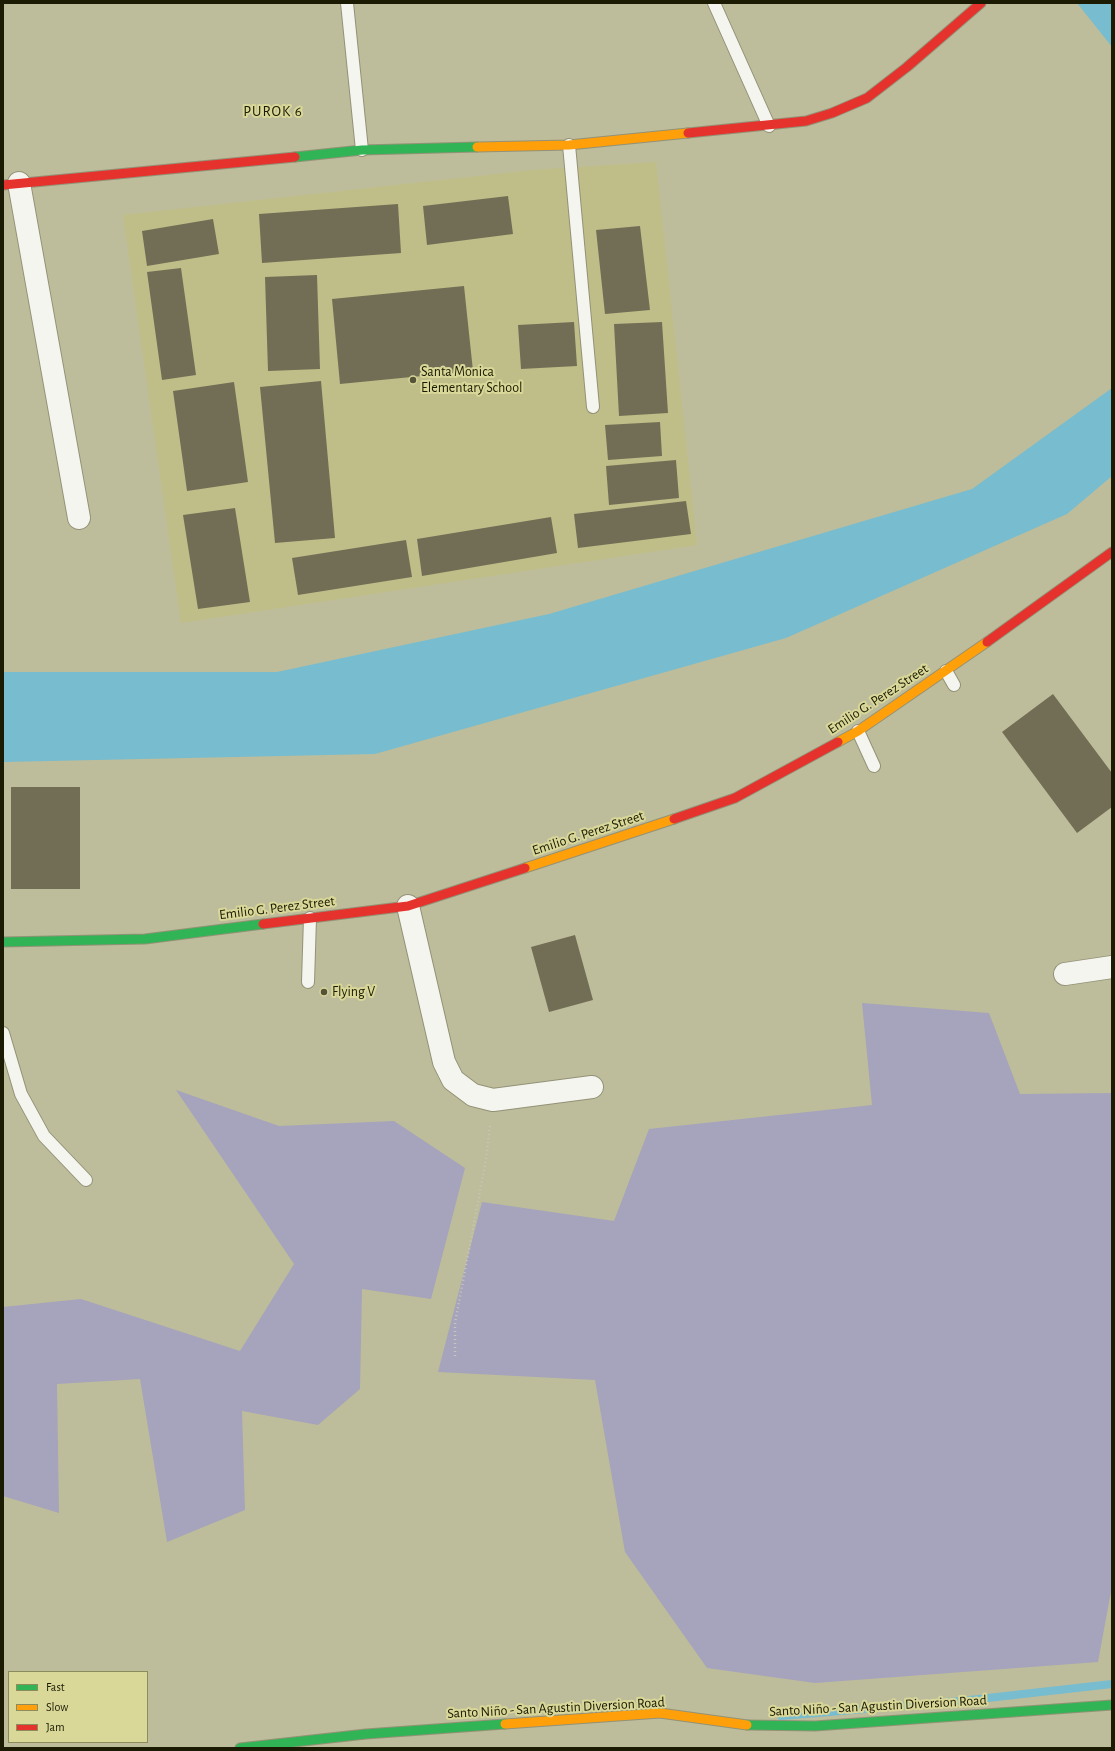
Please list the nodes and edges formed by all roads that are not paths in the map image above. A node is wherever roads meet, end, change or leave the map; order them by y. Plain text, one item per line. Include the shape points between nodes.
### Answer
1 (348, 3) edge
2 (714, 3) edge
3 (981, 3) edge
4 (769, 126) junction
5 (569, 145) junction
6 (362, 150) junction
7 (11, 184) edge
8 (594, 407) dead end
9 (79, 518) dead end
10 (1112, 552) edge
11 (946, 671) junction
12 (954, 685) dead end
13 (858, 731) junction
14 (874, 766) dead end
15 (408, 906) junction
16 (310, 918) junction
17 (3, 942) edge
18 (1112, 967) edge
19 (1065, 974) dead end
20 (308, 982) dead end
21 (3, 1033) edge
22 (592, 1088) dead end
23 (86, 1180) dead end
24 (1112, 1705) edge
25 (367, 1741) edge
26 (240, 1748) edge

1 - 6 lane
2 - 4 lane
3 - 4 main road via 867,98 806,121
4 - 5 main road
5 - 6 main road
5 - 8 lane
6 - 7 main road
7 - 9 street
10 - 11 main road, Emilio G. Perez Street
11 - 12 lane
11 - 13 main road, Emilio G. Perez Street
13 - 14 lane
13 - 15 main road, Emilio G. Perez Street via 735,798
15 - 16 main road, Emilio G. Perez Street
15 - 22 street via 444,1062 453,1080 473,1094 493,1100
16 - 17 main road, Emilio G. Perez Street via 145,939
16 - 20 lane
18 - 19 street
21 - 23 lane via 21,1094 44,1136
24 - 25 main road, Santo Niño - San Agustin Diversion Road via 815,1726 757,1726 660,1713
25 - 26 main road, Santo Niño - San Agustin Diversion Road

